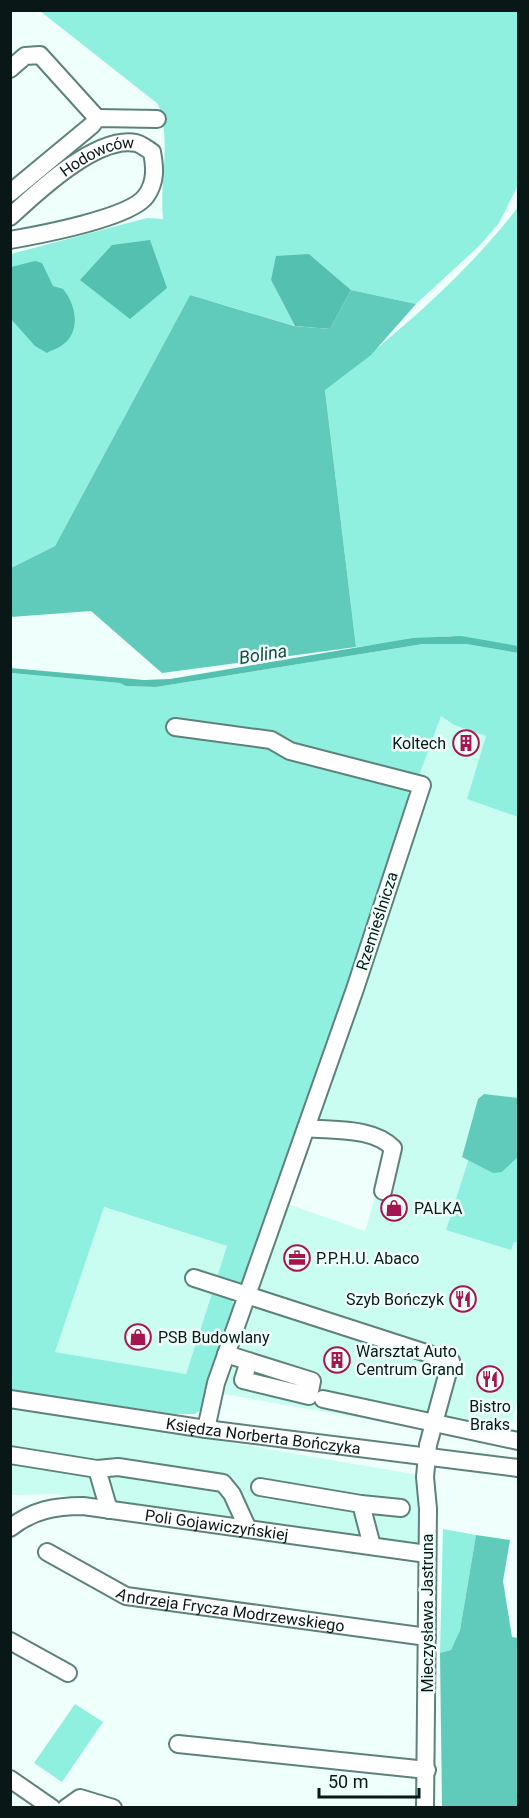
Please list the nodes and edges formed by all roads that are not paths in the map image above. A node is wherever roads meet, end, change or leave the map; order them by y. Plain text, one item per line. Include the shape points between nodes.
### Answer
1 (10, 69) edge
2 (97, 118) junction
3 (158, 119) dead end
4 (10, 193) edge
5 (10, 217) edge
6 (10, 240) edge
7 (176, 727) dead end
8 (306, 1128) junction
9 (383, 1191) dead end
10 (194, 1278) dead end
11 (247, 1296) junction
12 (226, 1354) junction
13 (249, 1361) dead end
14 (10, 1399) edge
15 (323, 1400) dead end
16 (434, 1425) junction
17 (206, 1429) junction
18 (519, 1441) edge
19 (10, 1455) edge
20 (426, 1457) junction
21 (97, 1468) junction
22 (519, 1468) edge
23 (260, 1487) dead end
24 (361, 1504) junction
25 (401, 1508) dead end
26 (109, 1510) junction
27 (10, 1528) edge
28 (248, 1529) junction
29 (372, 1546) junction
30 (47, 1552) dead end
31 (428, 1554) junction
32 (427, 1637) junction
33 (10, 1641) edge
34 (68, 1673) dead end
35 (178, 1744) dead end
36 (427, 1770) junction
37 (10, 1779) edge
38 (52, 1808) edge
39 (66, 1808) edge
40 (113, 1808) edge
41 (425, 1808) edge

1 - 2 street via 25,56 40,55
2 - 3 street
2 - 4 street
5 - 6 street, Hodowców via 103,147 137,143 152,152 155,175 145,198 132,209
7 - 8 street, Rzemieślnicza via 271,740 290,751 422,785
8 - 9 street via 385,1139 393,1148 393,1155
8 - 11 street, Rzemieślnicza
10 - 11 street
11 - 12 street, Rzemieślnicza
11 - 16 street via 451,1361
12 - 13 street
12 - 17 street, Rzemieślnicza
14 - 17 street, Księdza Norberta Bończyka
15 - 16 street
16 - 18 street
16 - 20 street
17 - 20 street, Księdza Norberta Bończyka
19 - 21 street
20 - 22 street, Księdza Norberta Bończyka
20 - 31 street, Mieczysława Jastruna
21 - 26 street
21 - 28 street via 118,1467 223,1483
23 - 24 street
24 - 25 street
24 - 29 street
26 - 27 street, Poli Gojawiczyńskiej via 58,1506 31,1514
26 - 28 street, Poli Gojawiczyńskiej
28 - 29 street, Poli Gojawiczyńskiej
29 - 31 street, Poli Gojawiczyńskiej
30 - 32 street, Andrzeja Frycza Modrzewskiego via 126,1596
31 - 32 street, Mieczysława Jastruna
32 - 36 street, Mieczysława Jastruna
33 - 34 street
35 - 36 street
36 - 41 street, Mieczysława Jastruna
37 - 38 street
39 - 40 street via 80,1797

